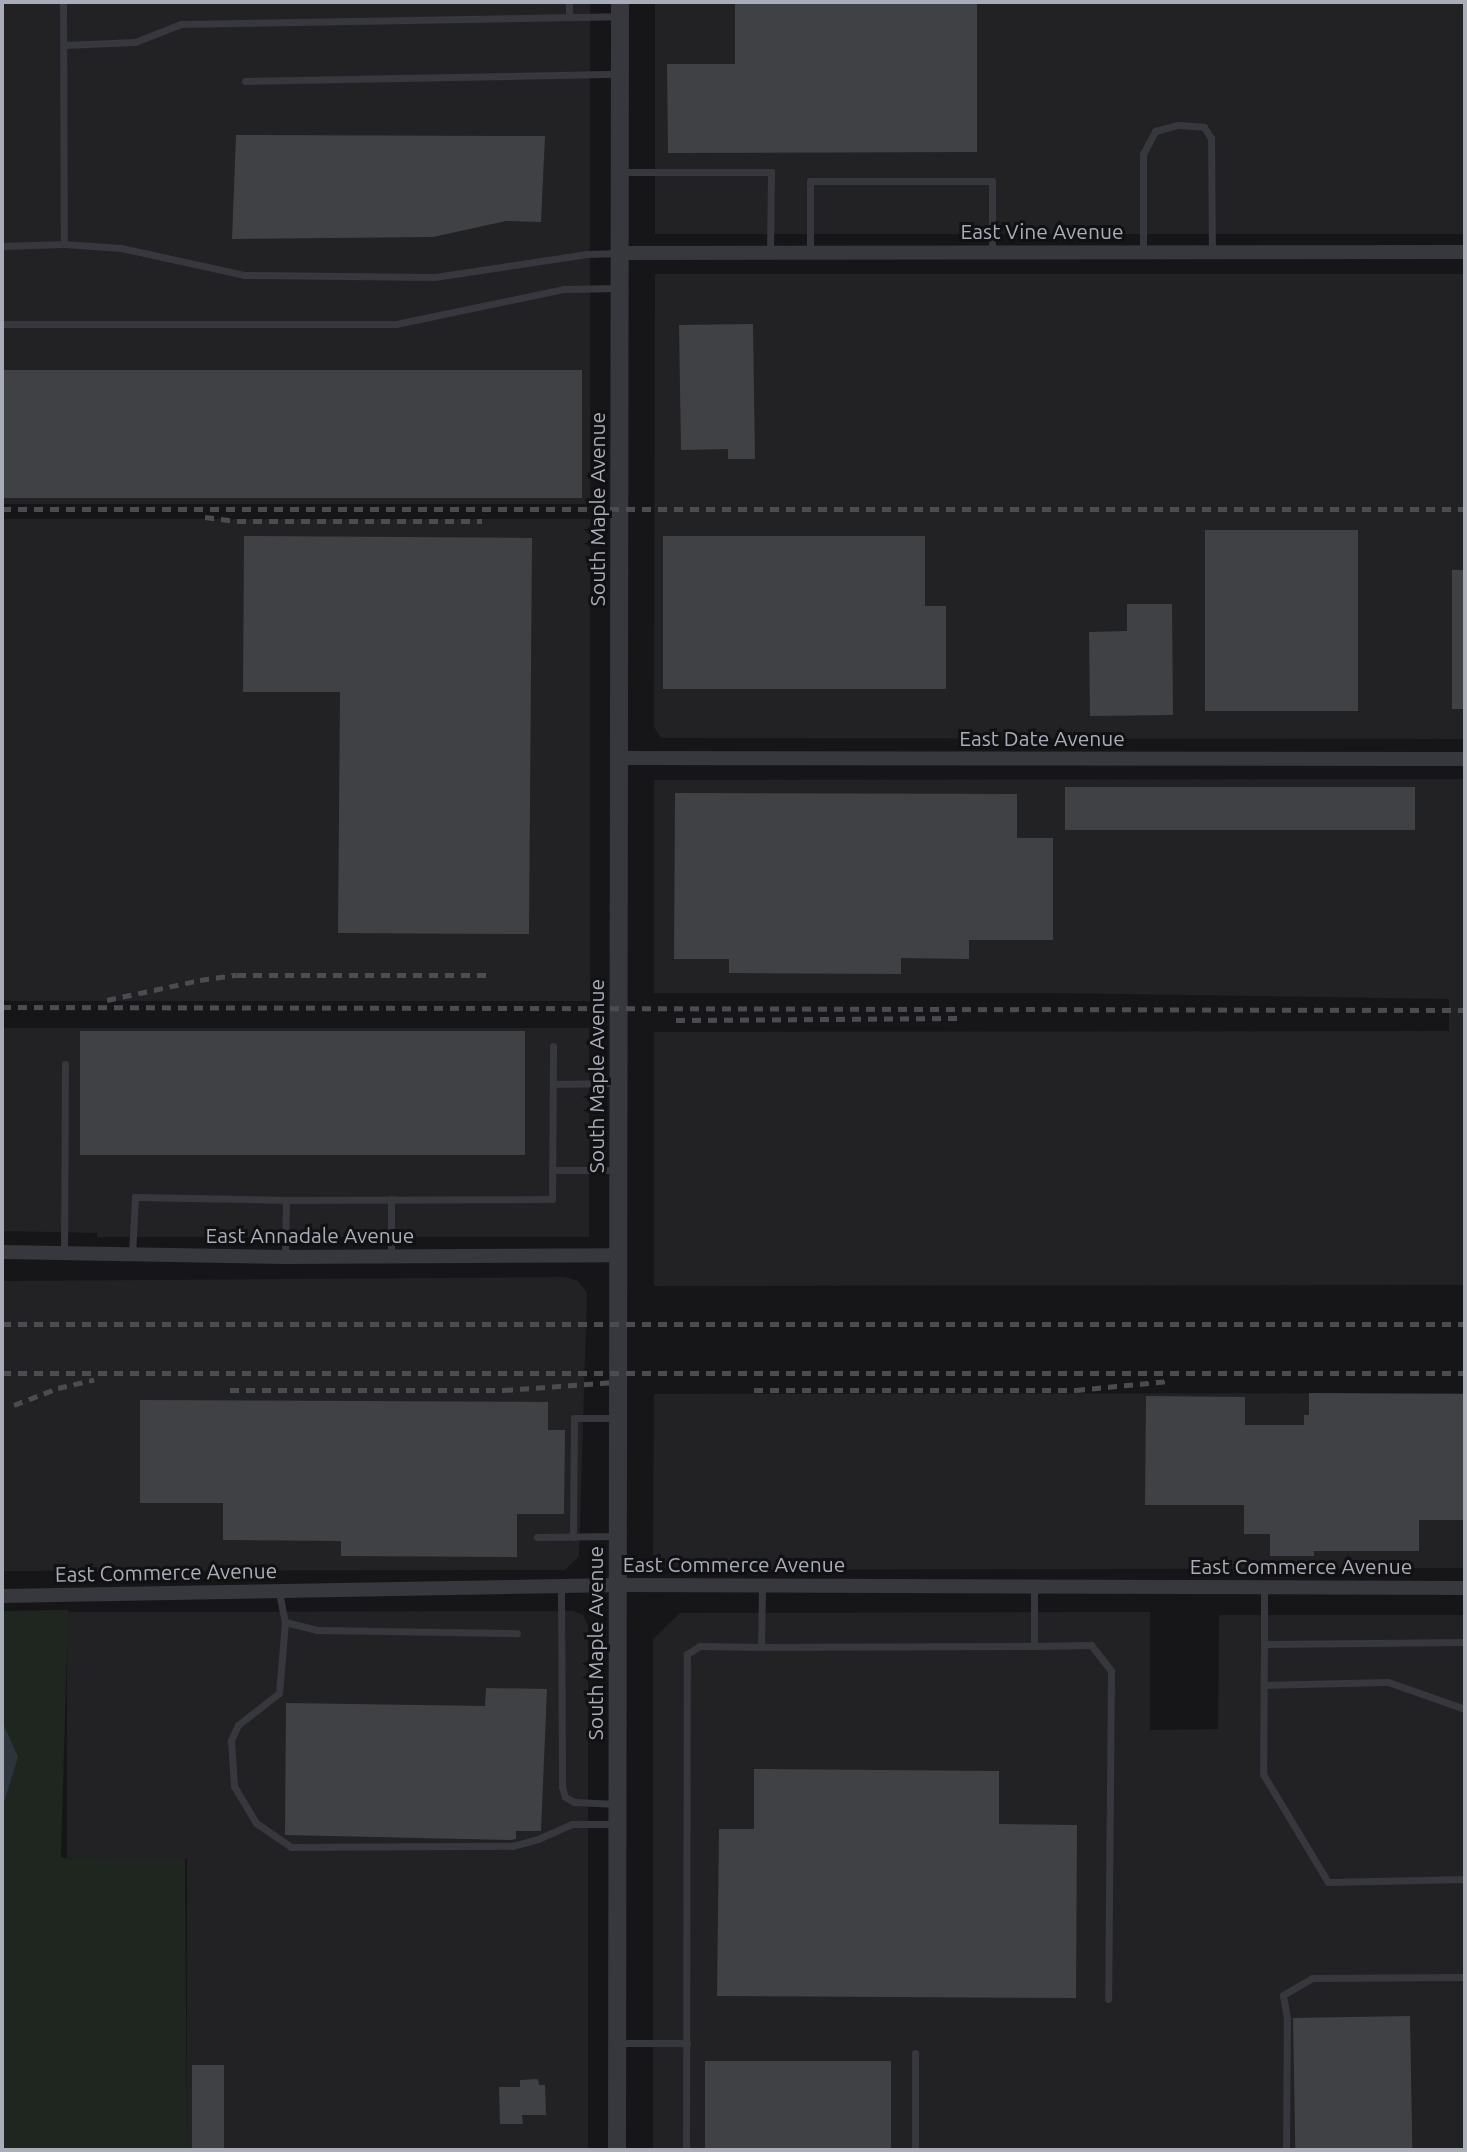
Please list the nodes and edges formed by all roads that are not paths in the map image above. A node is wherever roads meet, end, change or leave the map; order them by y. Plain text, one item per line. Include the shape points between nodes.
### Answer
1 (63, 2) edge
2 (569, 2) edge
3 (620, 9) edge
4 (569, 17) junction
5 (64, 45) junction
6 (620, 74) junction
7 (245, 81) dead end
8 (620, 172) junction
9 (64, 244) junction
10 (2, 247) edge
11 (1143, 252) junction
12 (1212, 252) junction
13 (1465, 252) edge
14 (620, 253) junction
15 (770, 253) junction
16 (810, 253) junction
17 (992, 253) junction
18 (620, 288) junction
19 (2, 324) edge
20 (619, 758) junction
21 (1465, 759) edge
22 (553, 1046) dead end
23 (65, 1064) dead end
24 (618, 1083) junction
25 (553, 1084) junction
26 (552, 1170) junction
27 (618, 1170) junction
28 (391, 1199) junction
29 (286, 1200) junction
30 (2, 1252) edge
31 (64, 1254) junction
32 (618, 1255) junction
33 (132, 1256) junction
34 (391, 1256) junction
35 (285, 1257) junction
36 (618, 1418) junction
37 (618, 1536) junction
38 (537, 1537) dead end
39 (573, 1537) junction
40 (618, 1585) junction
41 (762, 1585) junction
42 (561, 1586) junction
43 (1034, 1586) junction
44 (1264, 1587) junction
45 (1465, 1588) edge
46 (279, 1591) junction
47 (2, 1596) edge
48 (285, 1622) junction
49 (517, 1633) dead end
50 (1465, 1642) edge
51 (1264, 1644) junction
52 (1034, 1646) junction
53 (761, 1647) junction
54 (1264, 1685) junction
55 (1465, 1709) edge
56 (618, 1804) junction
57 (618, 1824) junction
58 (1465, 1880) edge
59 (1465, 1977) edge
60 (1108, 1999) dead end
61 (618, 2043) junction
62 (687, 2043) junction
63 (915, 2053) dead end
64 (617, 2150) edge
65 (687, 2150) edge
66 (915, 2150) edge
67 (1286, 2150) edge

1 - 5 lane
2 - 4 lane
3 - 4 lane
3 - 6 street, South Maple Avenue
4 - 5 lane via 181,24 135,42
5 - 9 lane
6 - 7 lane
6 - 8 street, South Maple Avenue
8 - 14 street, South Maple Avenue
8 - 15 lane via 771,172
9 - 10 lane
9 - 14 lane via 121,248 245,275 435,277
11 - 12 street, East Vine Avenue
11 - 12 lane via 1143,154 1155,131 1178,125 1204,127 1211,138
11 - 17 street, East Vine Avenue
12 - 13 street, East Vine Avenue
14 - 15 street, East Vine Avenue
14 - 18 street, South Maple Avenue
15 - 16 street, East Vine Avenue
16 - 17 street, East Vine Avenue
16 - 17 lane via 810,181 992,181
18 - 19 lane via 564,289 396,324
18 - 20 street, South Maple Avenue
20 - 21 street, East Date Avenue
20 - 24 street, South Maple Avenue
22 - 25 lane
23 - 31 lane
24 - 25 lane
24 - 27 street, South Maple Avenue
25 - 26 lane
26 - 27 lane
26 - 28 lane via 552,1199
27 - 32 street, South Maple Avenue
28 - 29 lane
28 - 34 lane
29 - 33 lane via 135,1197
29 - 35 lane
30 - 31 street, East Annadale Avenue
31 - 33 street, East Annadale Avenue
32 - 34 street, East Annadale Avenue
32 - 36 street, South Maple Avenue
33 - 35 street, East Annadale Avenue
34 - 35 street, East Annadale Avenue
36 - 37 street, South Maple Avenue
36 - 39 lane via 575,1418
37 - 39 lane
37 - 40 street, South Maple Avenue
38 - 39 lane
40 - 41 street, East Commerce Avenue
40 - 42 street, East Commerce Avenue
40 - 56 street, South Maple Avenue
41 - 43 street, East Commerce Avenue
41 - 53 lane
42 - 46 street, East Commerce Avenue
42 - 56 lane via 560,1772 565,1797
43 - 44 street, East Commerce Avenue
43 - 52 lane
44 - 45 street, East Commerce Avenue
44 - 51 lane
46 - 47 street, East Commerce Avenue
46 - 48 lane
48 - 49 lane via 316,1630
48 - 57 lane via 279,1693 238,1725 231,1740 234,1786 256,1823 291,1847 512,1846 572,1824
50 - 51 lane
51 - 54 lane
52 - 53 lane
52 - 60 lane via 1091,1645 1111,1671
53 - 62 lane via 700,1646 687,1654
54 - 55 lane via 1388,1682
54 - 58 lane via 1263,1774 1328,1882
56 - 57 street, South Maple Avenue
57 - 61 street, South Maple Avenue
59 - 67 lane via 1312,1978 1283,1995 1287,2018
61 - 62 lane
61 - 64 street, South Maple Avenue
62 - 65 lane
63 - 66 lane

